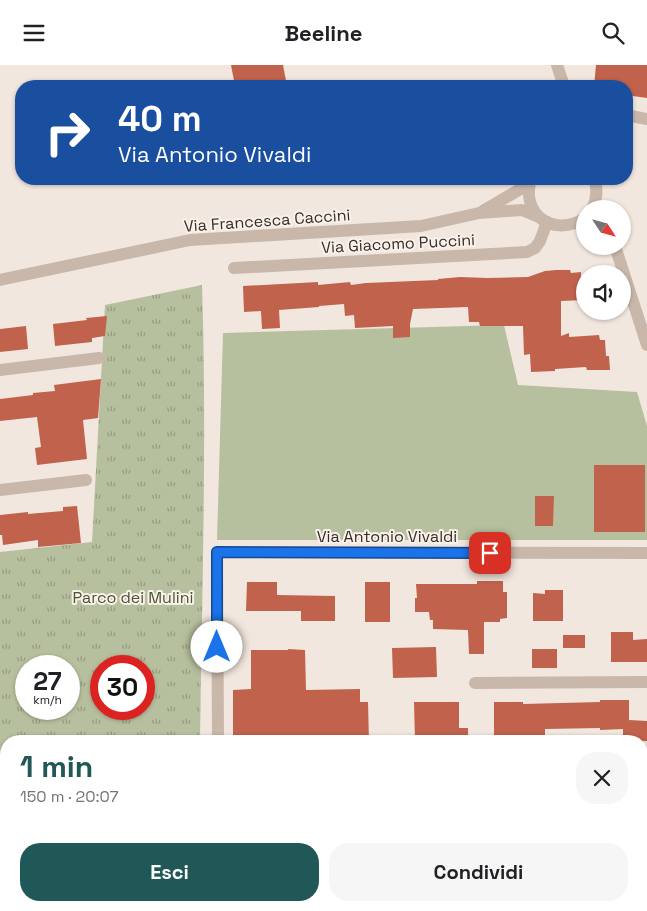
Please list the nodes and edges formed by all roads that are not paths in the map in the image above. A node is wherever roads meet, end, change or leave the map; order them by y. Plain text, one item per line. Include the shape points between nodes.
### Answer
1 (556, 65) edge
2 (562, 80) edge
3 (633, 116) edge
4 (647, 119) edge
5 (525, 185) edge
6 (530, 185) edge
7 (596, 185) edge
8 (596, 200) edge
9 (479, 213) junction
10 (543, 220) junction
11 (576, 224) edge
12 (618, 255) edge
13 (234, 268) dead end
14 (0, 281) edge
15 (647, 345) edge
16 (100, 358) dead end
17 (0, 370) edge
18 (86, 480) dead end
19 (0, 490) edge
20 (647, 553) edge
21 (647, 682) edge
22 (476, 683) dead end
23 (218, 735) edge

1 - 2 street
3 - 4 street
5 - 9 street, Via Francesca Caccini
6 - 10 street via 529,200
7 - 8 street
9 - 10 street, Via Francesca Caccini via 522,210
9 - 14 street, Via Francesca Caccini via 421,226 190,239
10 - 11 street, Via Francesca Caccini via 556,226
10 - 13 street, Via Giacomo Puccini via 540,241 527,252
12 - 15 street
16 - 17 street
18 - 19 street
20 - 23 street, Via Antonio Vivaldi via 217,552
21 - 22 street

